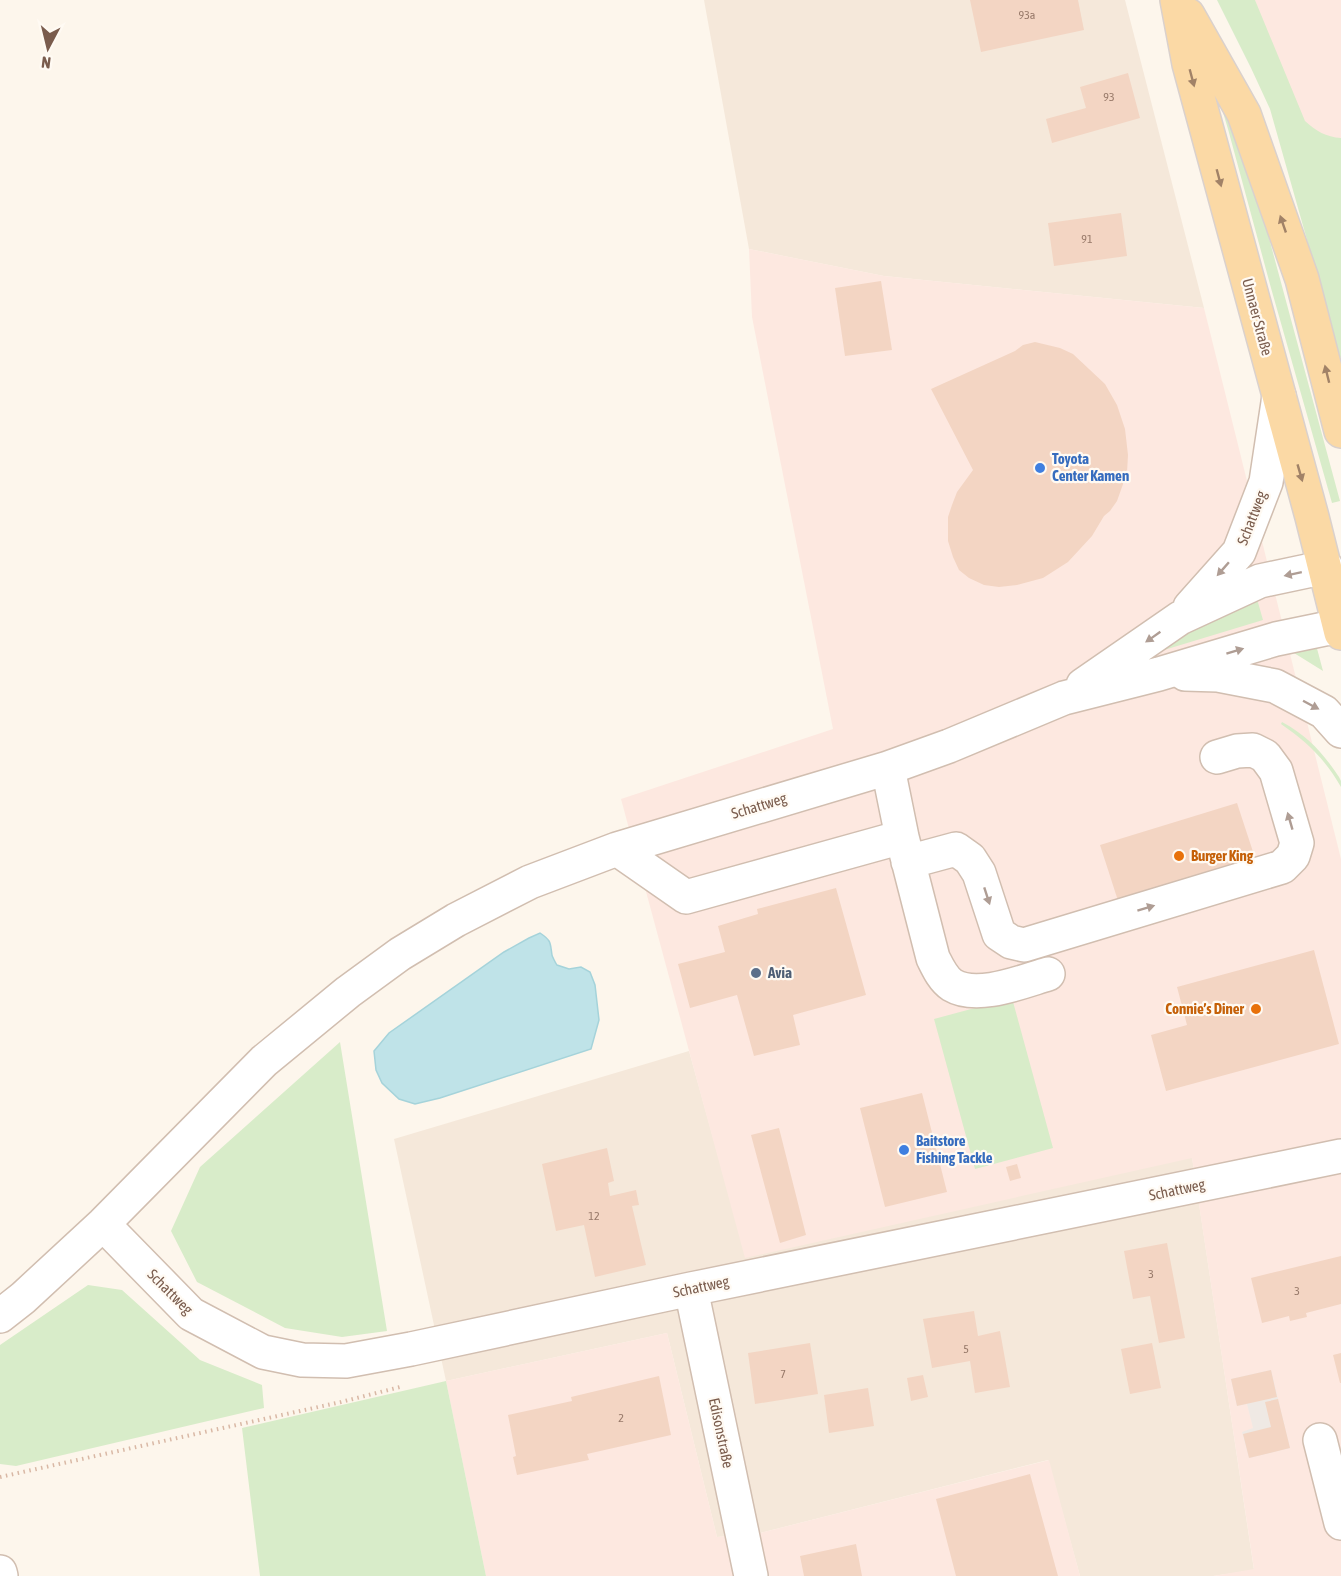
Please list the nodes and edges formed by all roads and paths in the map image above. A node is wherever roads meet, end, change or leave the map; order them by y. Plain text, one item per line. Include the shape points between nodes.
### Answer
1 (1178, 0) edge
2 (1279, 396) junction
3 (1341, 431) edge
4 (1333, 565) edge
5 (1180, 618) junction
6 (1340, 628) edge
7 (1159, 674) junction
8 (1064, 698) junction
9 (1341, 731) edge
10 (1217, 757) dead end
11 (888, 768) junction
12 (617, 849) junction
13 (905, 850) junction
14 (1048, 974) dead end
15 (1341, 1156) edge
16 (103, 1224) junction
17 (691, 1289) junction
18 (0, 1316) edge
19 (411, 1349) junction
20 (1320, 1440) dead end
21 (0, 1477) edge
22 (1341, 1523) edge
23 (751, 1576) edge

1 -> 2 main road, Unnaer Straße via 1189,64
3 -> 1 main road, Unnaer Straße via 1302,279 1244,114
2 -> 4 main road, Unnaer Straße
2 -> 5 street, Schattweg via 1266,482 1239,552
4 -> 5 street, Schattweg via 1260,581
4 - 6 main road, Unnaer Straße
5 -> 8 street, Schattweg
7 -> 6 street, Schattweg via 1276,639
7 - 8 street, Schattweg
7 -> 9 street, Schattweg via 1218,675 1275,686 1324,712
8 - 11 street, Schattweg
13 -> 10 street via 956,849 970,859 980,873 999,934 1024,945 1282,867 1293,856 1297,843 1276,771 1265,756 1252,750
11 - 12 street, Schattweg
11 - 13 street
12 - 13 street via 686,897
12 - 16 street, Schattweg via 530,882 400,954 264,1061
13 - 14 street via 933,958 951,984 966,991 983,992
15 - 17 street, Schattweg
16 - 18 street, Schattweg
16 - 19 street, Schattweg via 191,1314 263,1352 302,1360 346,1361
17 - 19 street, Schattweg
17 - 23 street, Edisonstraße
19 - 21 path via 414,1369 400,1387
20 - 22 street

